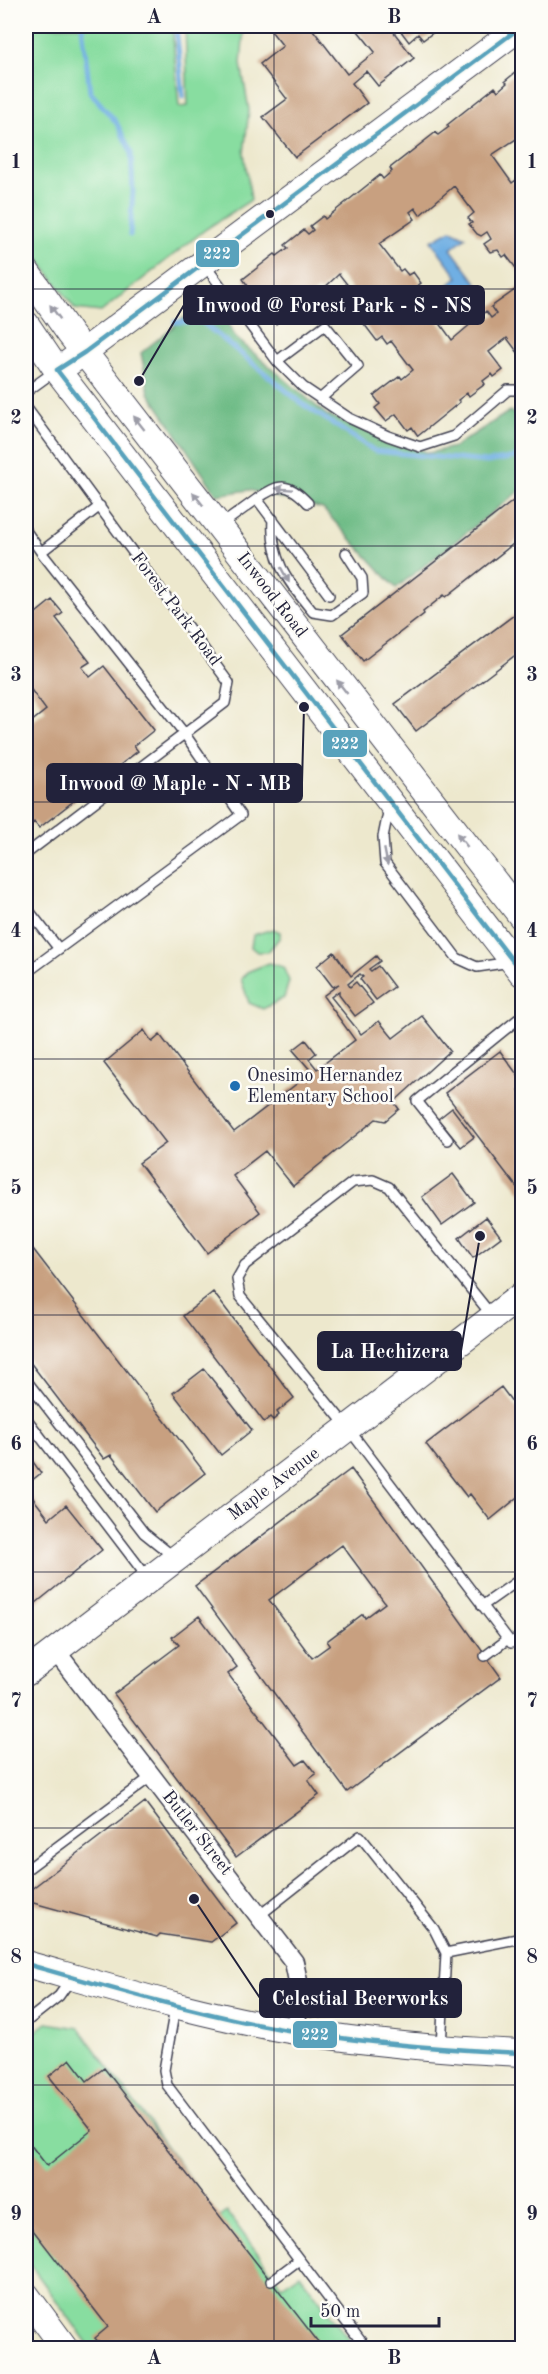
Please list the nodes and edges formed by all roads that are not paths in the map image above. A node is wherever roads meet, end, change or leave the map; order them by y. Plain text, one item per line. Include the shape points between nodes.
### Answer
1 (522, 26) edge
2 (203, 262) junction
3 (26, 271) edge
4 (26, 324) edge
5 (85, 352) junction
6 (277, 361) junction
7 (57, 370) junction
8 (522, 390) edge
9 (26, 392) edge
10 (320, 399) junction
11 (26, 407) edge
12 (257, 499) junction
13 (308, 503) dead end
14 (100, 506) junction
15 (273, 519) junction
16 (219, 526) junction
17 (26, 531) edge
18 (41, 552) junction
19 (346, 553) dead end
20 (329, 596) dead end
21 (184, 734) junction
22 (384, 740) junction
23 (360, 759) junction
24 (391, 800) junction
25 (26, 854) edge
26 (26, 907) edge
27 (522, 917) edge
28 (59, 949) junction
29 (518, 967) edge
30 (26, 974) edge
31 (522, 1016) edge
32 (448, 1140) dead end
33 (522, 1295) edge
34 (493, 1317) junction
35 (26, 1380) edge
36 (26, 1418) edge
37 (348, 1428) junction
38 (176, 1559) junction
39 (522, 1578) edge
40 (148, 1579) junction
41 (482, 1606) junction
42 (522, 1635) edge
43 (508, 1639) junction
44 (55, 1650) junction
45 (485, 1656) dead end
46 (26, 1673) edge
47 (152, 1776) junction
48 (26, 1870) edge
49 (260, 1915) junction
50 (522, 1938) edge
51 (446, 1953) junction
52 (26, 1964) edge
53 (73, 1977) junction
54 (176, 2006) junction
55 (26, 2022) edge
56 (295, 2031) junction
57 (441, 2048) junction
58 (522, 2053) edge
59 (299, 2260) junction
60 (271, 2282) dead end
61 (26, 2295) edge
62 (65, 2349) edge
63 (366, 2349) edge

1 - 2 main road
2 - 5 main road
2 - 6 lane
5 -> 3 main road, Inwood Road
4 - 7 main road, Inwood Road
5 - 7 main road
16 -> 5 main road, Inwood Road
6 - 10 lane
6 - 10 lane via 325,325 358,366
7 - 9 lane
7 - 23 main road, Inwood Road
8 - 10 lane via 508,390 454,435 420,447 350,418
11 - 14 lane, Forest Park Road
13 -> 12 lane via 291,488 280,486
12 - 15 lane
12 - 16 lane
14 - 18 lane
14 - 21 lane, Forest Park Road via 228,678 225,702
15 -> 19 lane via 271,540 275,556 291,585 313,612 332,615 363,593 362,578
15 - 20 lane
22 -> 16 main road, Inwood Road
17 - 18 lane
18 - 21 lane
21 - 25 lane, Forest Park Road
21 - 28 lane via 241,815
22 - 23 main road
27 -> 22 main road, Inwood Road
23 - 24 main road, Inwood Road
24 - 29 main road, Inwood Road
24 -> 29 lane via 383,837 385,863 392,873 458,958 477,967
26 - 28 lane
28 - 30 lane
31 - 32 lane via 417,1101
33 - 34 main road, Maple Avenue
34 - 37 main road, Maple Avenue
34 - 37 lane via 389,1187 373,1180 352,1182 245,1265 237,1279 240,1296
35 - 38 lane via 144,1533
36 - 40 lane
37 - 38 main road, Maple Avenue
37 - 41 lane
38 - 40 main road, Maple Avenue
39 - 41 lane
40 - 44 main road, Maple Avenue
41 - 43 lane
42 - 43 lane via 511,1643
43 - 45 lane
44 - 46 main road, Maple Avenue
44 - 47 street, Butler Street
47 - 48 lane
47 - 49 street, Butler Street
49 - 51 lane via 360,1836 434,1929
49 - 56 street, Butler Street via 294,1962 300,1991
50 - 51 lane
51 - 57 lane
52 - 53 main road
53 - 54 main road
53 - 55 lane via 59,1996
54 - 56 main road
54 - 59 lane via 164,2070 167,2085
56 - 57 main road
57 - 58 main road
59 - 60 lane
59 - 63 lane
61 - 62 main road

